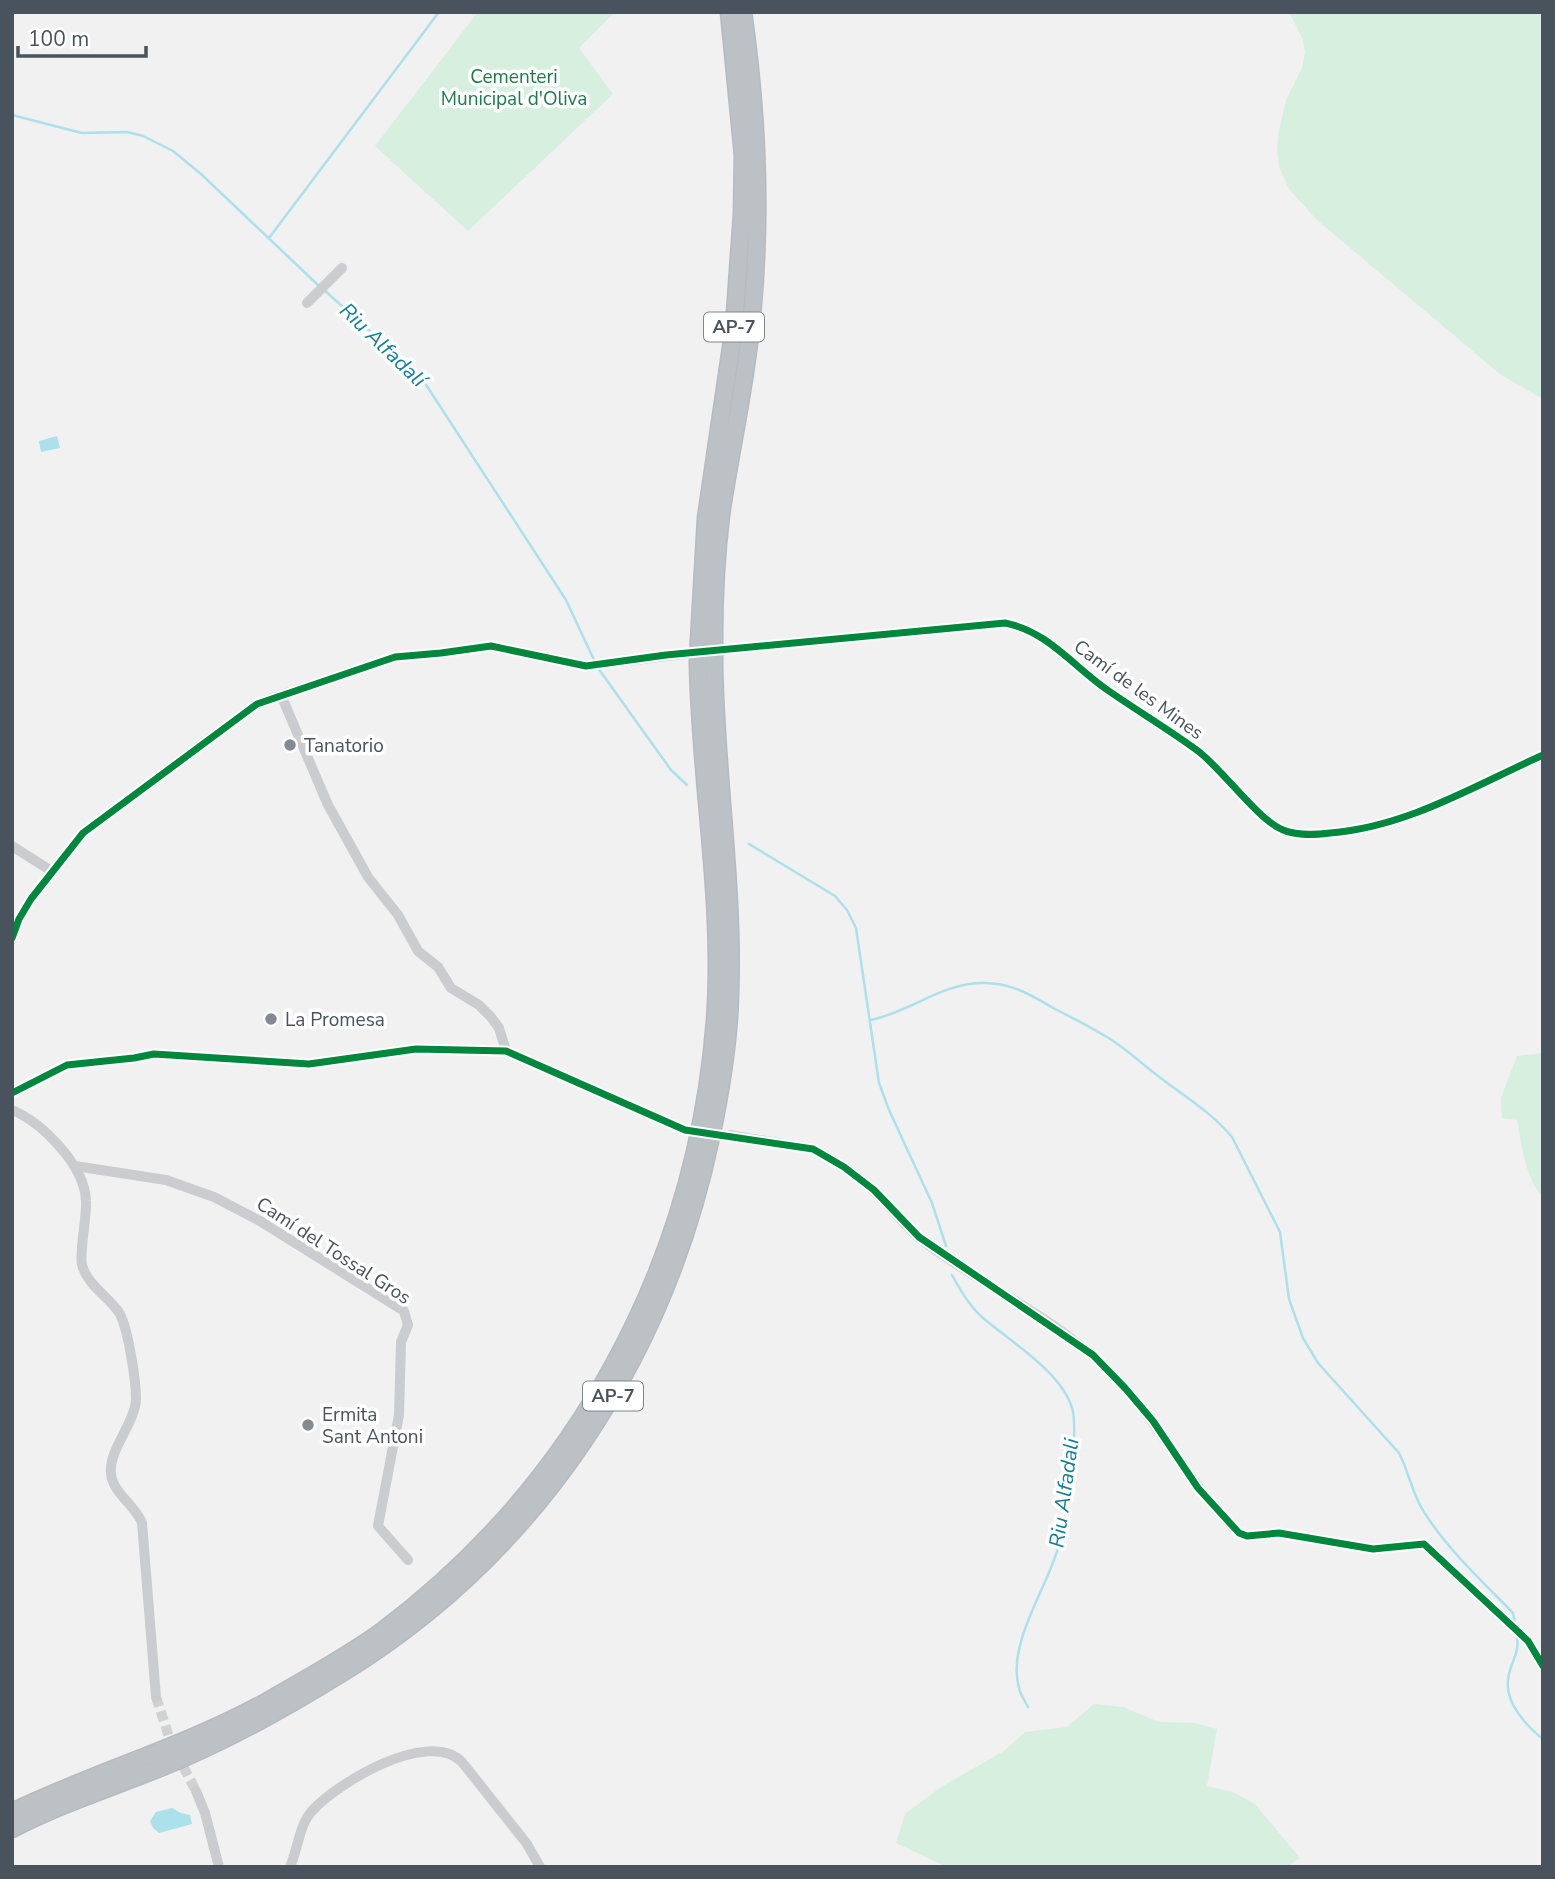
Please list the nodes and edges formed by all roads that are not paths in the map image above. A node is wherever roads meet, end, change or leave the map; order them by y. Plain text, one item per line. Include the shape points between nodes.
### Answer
1 (729, 12) edge
2 (743, 12) edge
3 (342, 268) dead end
4 (309, 300) dead end
5 (706, 651) junction
6 (281, 695) junction
7 (1543, 755) edge
8 (12, 846) edge
9 (53, 872) junction
10 (12, 938) edge
11 (506, 1051) junction
12 (12, 1093) edge
13 (12, 1110) edge
14 (685, 1130) dead end
15 (730, 1136) dead end
16 (77, 1169) junction
17 (408, 1560) dead end
18 (1543, 1666) edge
19 (156, 1697) tunnel mouth
20 (196, 1791) tunnel mouth
21 (12, 1812) edge
22 (12, 1829) edge
23 (219, 1867) edge
24 (290, 1867) edge
25 (540, 1867) edge

1 - 5 highway, AP-7 via 743,155 742,214 734,327 706,518
2 - 5 highway, AP-7 via 754,86 758,217 751,326 721,517
3 - 4 street
5 - 6 street, Camí de les Mines via 586,666 480,646 395,656
5 - 7 street, Camí de les Mines via 1005,623 1020,626 1199,752 1282,830 1307,836 1355,831 1410,816
5 - 21 highway, AP-7 via 699,722 715,933 712,1052 688,1178 672,1232 650,1293 597,1395 572,1435 501,1522 429,1594 377,1634 217,1727
5 - 22 highway, AP-7 via 730,933 723,1078 686,1235 638,1352 609,1402 561,1473 508,1536 430,1612 381,1648 215,1743
6 - 9 street via 257,704 91,825
6 - 11 street via 328,805 368,877 398,915 418,951 438,967 451,988 491,1017
8 - 9 street
9 - 10 street via 24,910
11 - 12 street via 416,1049 309,1063 150,1055 67,1065
11 - 14 street
13 - 16 street via 34,1122
15 - 18 street via 813,1149 824,1155 874,1190 919,1237 1093,1355 1146,1413 1198,1488 1239,1533 1279,1533 1373,1549 1424,1544 1528,1641
16 - 17 street, Camí del Tossal Gros via 166,1180 214,1198 260,1221 404,1311 408,1325 401,1342 399,1415 377,1526
16 - 19 street via 86,1201 82,1265 123,1319 135,1386 135,1410 110,1472 114,1486 142,1523
20 - 23 street
24 - 25 street via 305,1823 317,1806 376,1766 432,1751 462,1762

